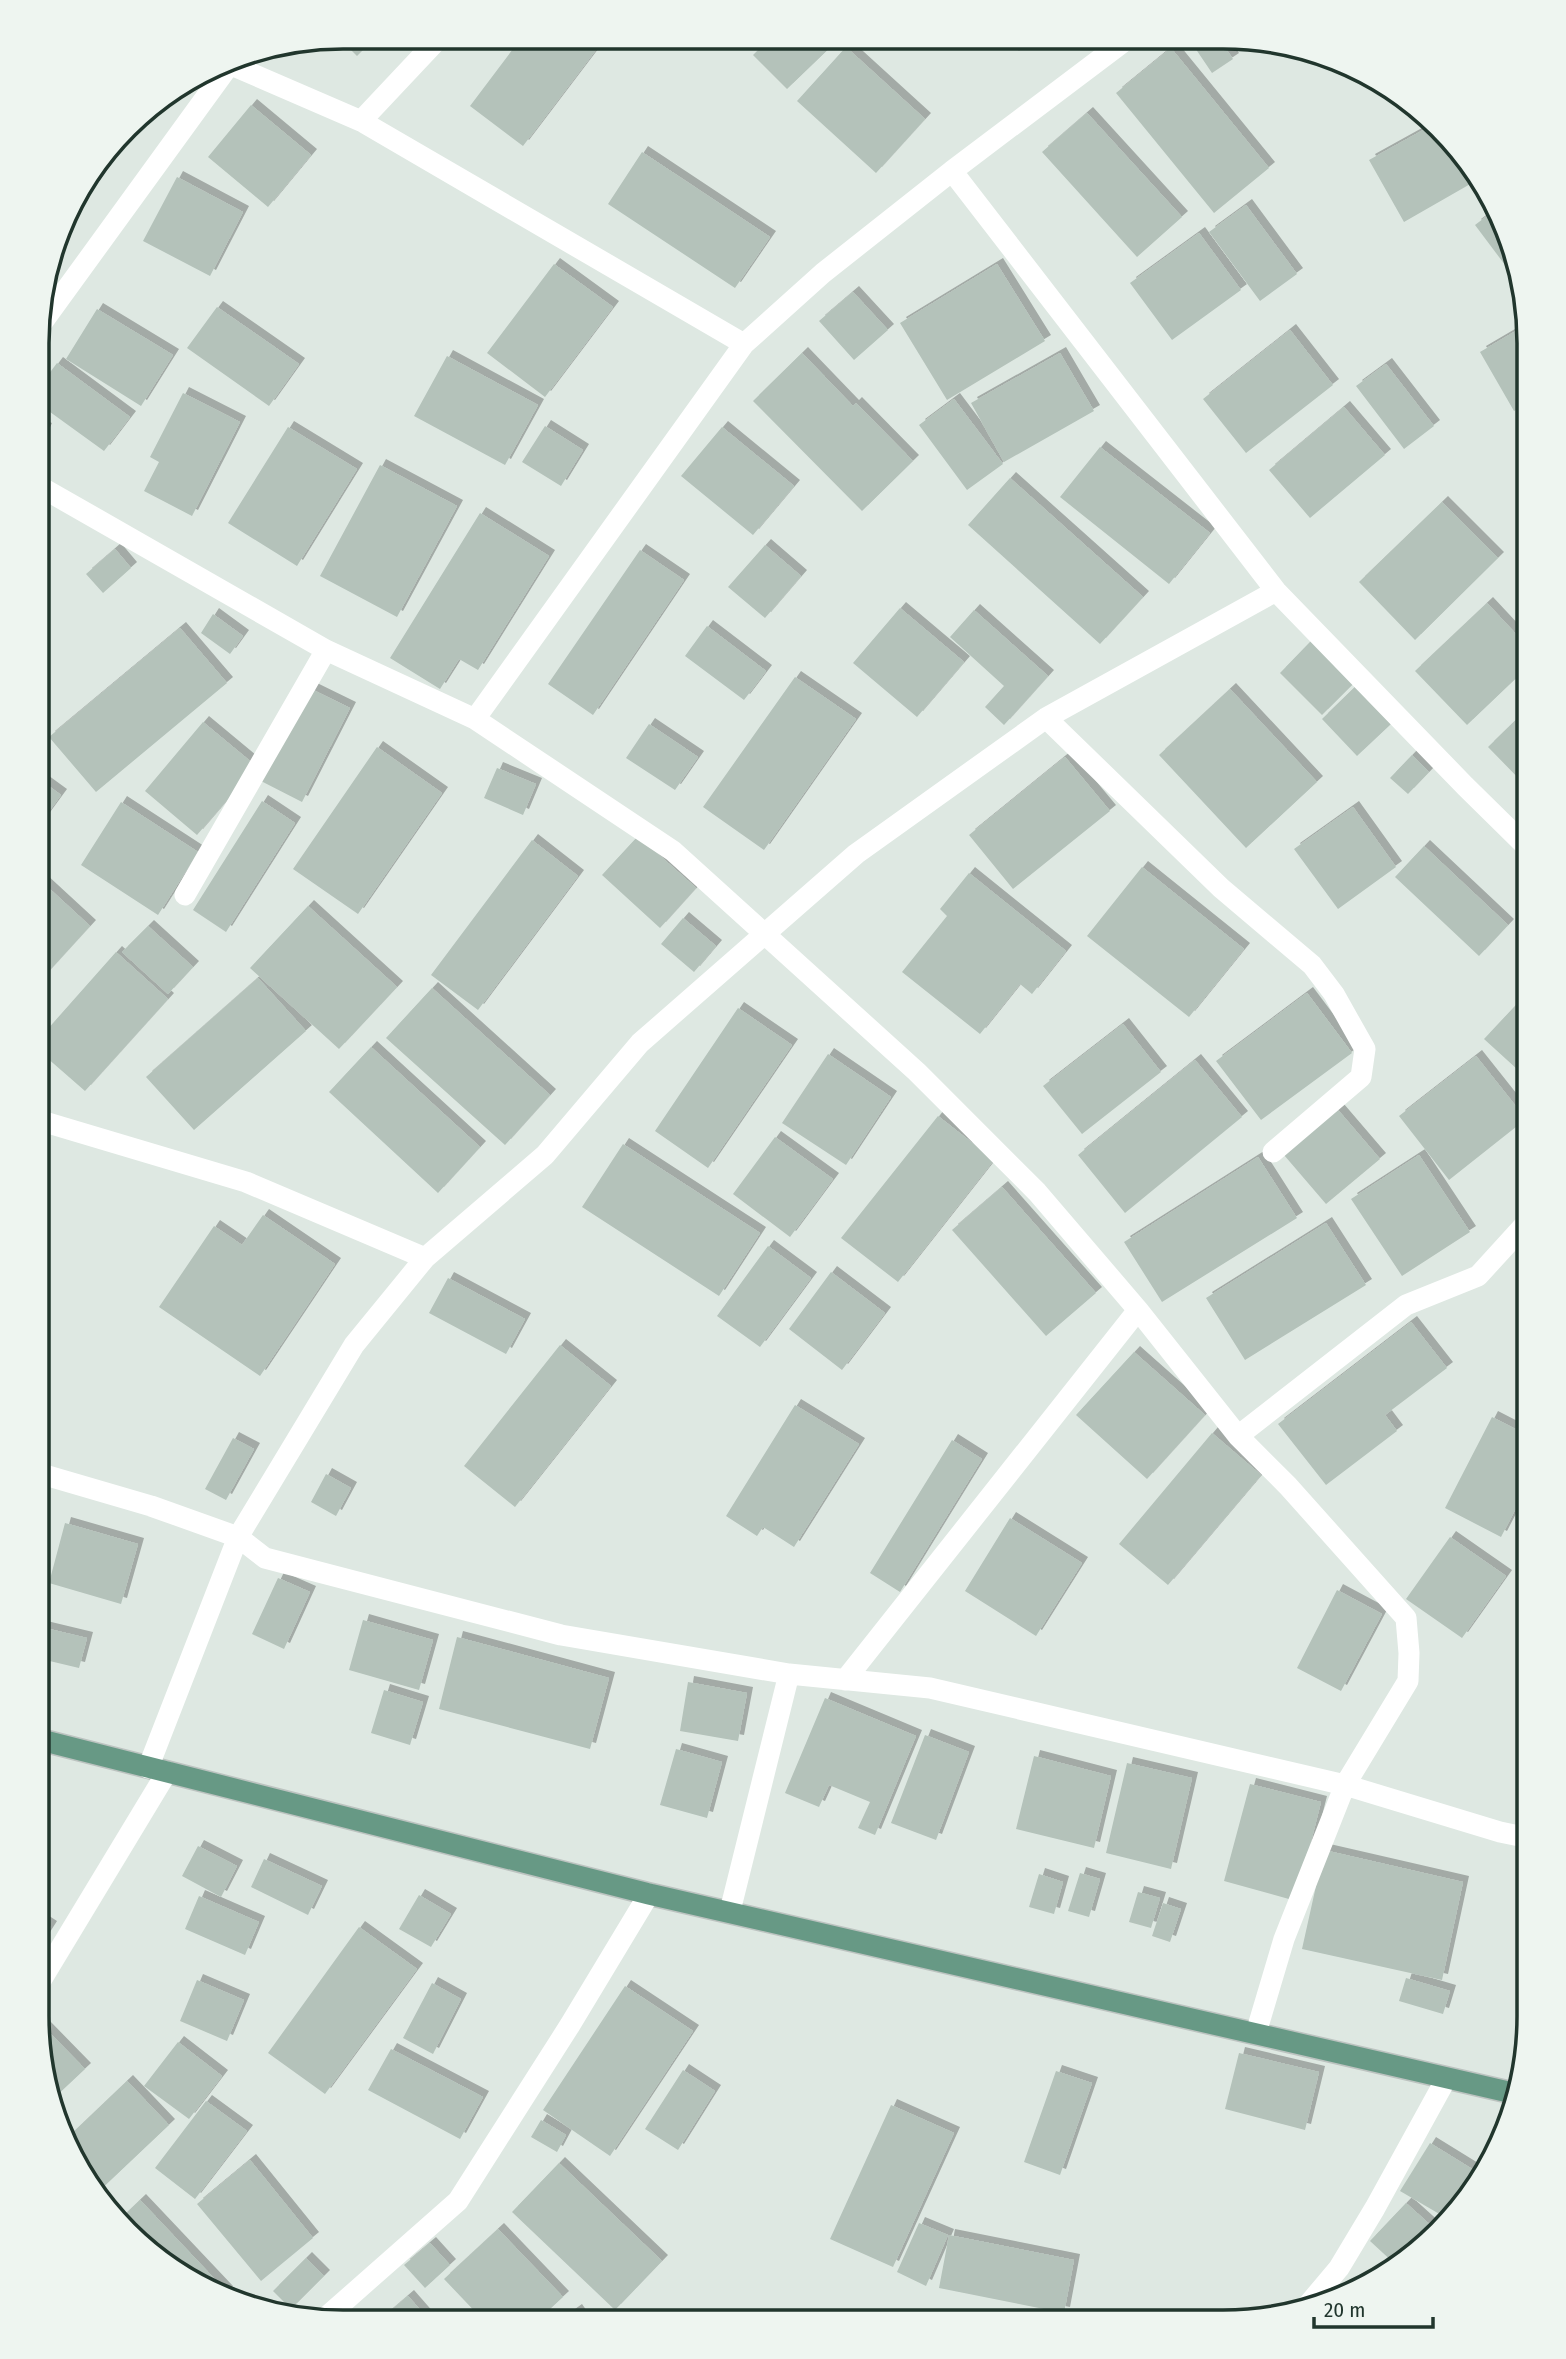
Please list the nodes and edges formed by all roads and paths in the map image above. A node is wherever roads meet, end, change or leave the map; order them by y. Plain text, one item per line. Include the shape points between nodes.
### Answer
1 (429, 49) edge
2 (1114, 49) edge
3 (239, 68) edge
4 (218, 76) edge
5 (361, 121) junction
6 (952, 172) junction
7 (51, 310) edge
8 (744, 344) junction
9 (49, 492) edge
10 (1276, 591) junction
11 (326, 650) junction
12 (1046, 718) junction
13 (475, 719) junction
14 (1517, 837) edge
15 (185, 895) dead end
16 (763, 933) junction
17 (49, 1123) edge
18 (1273, 1152) dead end
19 (1517, 1233) edge
20 (425, 1258) junction
21 (1138, 1310) junction
22 (1238, 1436) junction
23 (49, 1476) edge
24 (238, 1536) junction
25 (789, 1674) junction
26 (845, 1680) junction
27 (49, 1742) edge
28 (158, 1770) junction
29 (1345, 1785) junction
30 (1517, 1836) edge
31 (649, 1894) junction
32 (730, 1912) junction
33 (49, 1965) edge
34 (1256, 2033) junction
35 (1446, 2079) junction
36 (1507, 2092) edge
37 (1316, 2295) edge
38 (335, 2310) edge

1 - 5 street
2 - 6 street
3 - 5 street
4 - 7 street
5 - 8 street
6 - 8 street via 823,273
6 - 10 street
8 - 13 street
9 - 11 street
10 - 12 street
10 - 14 street
11 - 13 street
11 - 15 street
12 - 16 street via 856,854
12 - 18 street via 1221,888 1312,965 1365,1049 1361,1077
13 - 16 street via 673,851
16 - 20 street via 640,1043 545,1155
16 - 21 street via 917,1072 1037,1192
17 - 20 street via 246,1182
19 - 22 street via 1478,1276 1406,1305
20 - 24 street via 354,1345
21 - 22 street
21 - 26 street
22 - 29 street via 1406,1618 1408,1681
23 - 24 street
24 - 25 street via 265,1558 561,1635
24 - 28 street
25 - 26 street
25 - 32 street
26 - 29 street via 930,1688
27 - 28 main road
28 - 31 main road
28 - 33 street
29 - 30 street
29 - 34 street via 1284,1939
31 - 32 main road
31 - 38 street via 458,2201
32 - 34 main road
34 - 35 main road
35 - 36 main road
35 - 37 street via 1339,2268

